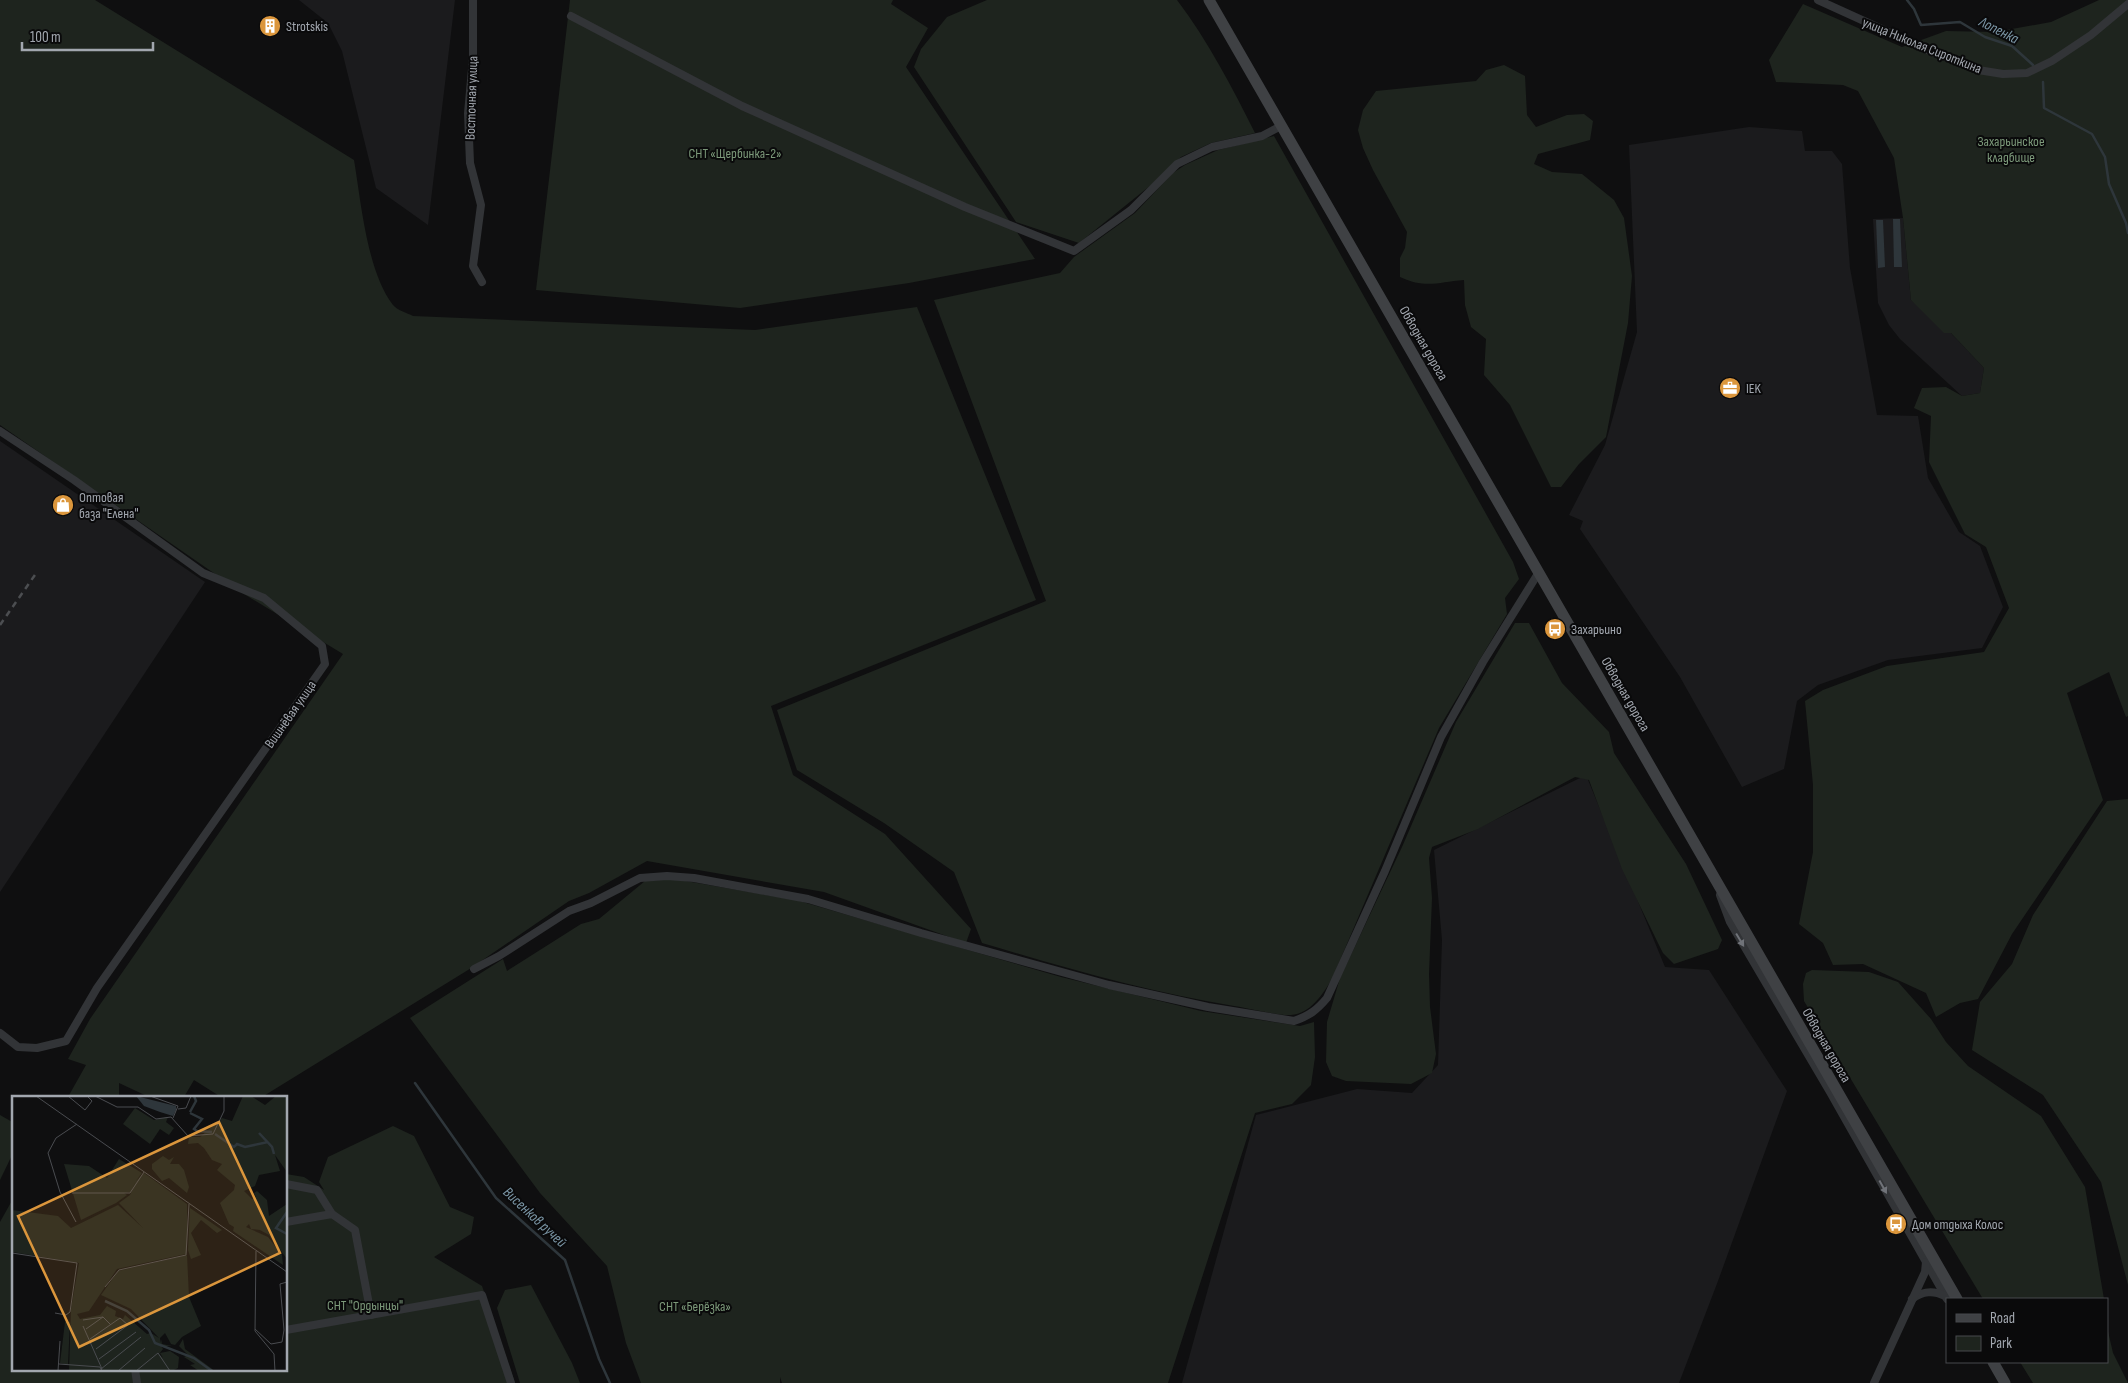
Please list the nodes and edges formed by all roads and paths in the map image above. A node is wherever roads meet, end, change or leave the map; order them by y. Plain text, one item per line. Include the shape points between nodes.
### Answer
1 (473, 0) edge
2 (1209, 0) edge
3 (1818, 0) edge
4 (2128, 4) edge
5 (571, 16) dead end
6 (1281, 126) junction
7 (482, 282) dead end
8 (0, 431) edge
9 (1540, 572) junction
10 (1714, 879) junction
11 (474, 969) dead end
12 (0, 1033) edge
13 (288, 1184) edge
14 (332, 1214) junction
15 (288, 1222) edge
16 (1926, 1262) junction
17 (1946, 1298) edge
18 (1956, 1298) edge
19 (1911, 1301) junction
20 (371, 1315) junction
21 (288, 1330) edge
22 (1994, 1363) edge
23 (135, 1370) edge
24 (137, 1383) edge
25 (511, 1383) edge
26 (1874, 1383) edge
27 (2005, 1383) edge

1 - 7 street, Восточная улица via 473,58 468,113 470,163 481,205 473,266
2 - 6 main road, Обводная дорога
3 - 4 street, улица Николая Сироткина via 1930,51 1978,70 2002,74 2027,73 2052,61 2091,35
5 - 6 street via 750,109 965,207 1074,251 1130,210 1177,164 1212,147 1262,136
6 - 9 main road, Обводная дорога
8 - 12 street, Вишнёвая улица via 203,573 264,598 322,646 325,664 98,988 66,1041 37,1048 18,1047
9 - 10 main road, Обводная дорога
9 - 11 street via 1483,662 1441,737 1327,998 1308,1016 1294,1021 1208,1007 1017,960 808,899 667,876 640,878 568,911
10 -> 16 street via 1730,922
10 - 18 main road, Обводная дорога
13 - 14 street via 317,1190
14 - 15 street
14 - 20 street via 354,1230
16 - 17 street
16 - 19 street via 1925,1272
17 - 19 street via 1930,1292
19 - 26 street
20 - 21 street
20 - 25 street via 482,1295
22 - 27 main road
23 - 24 street

